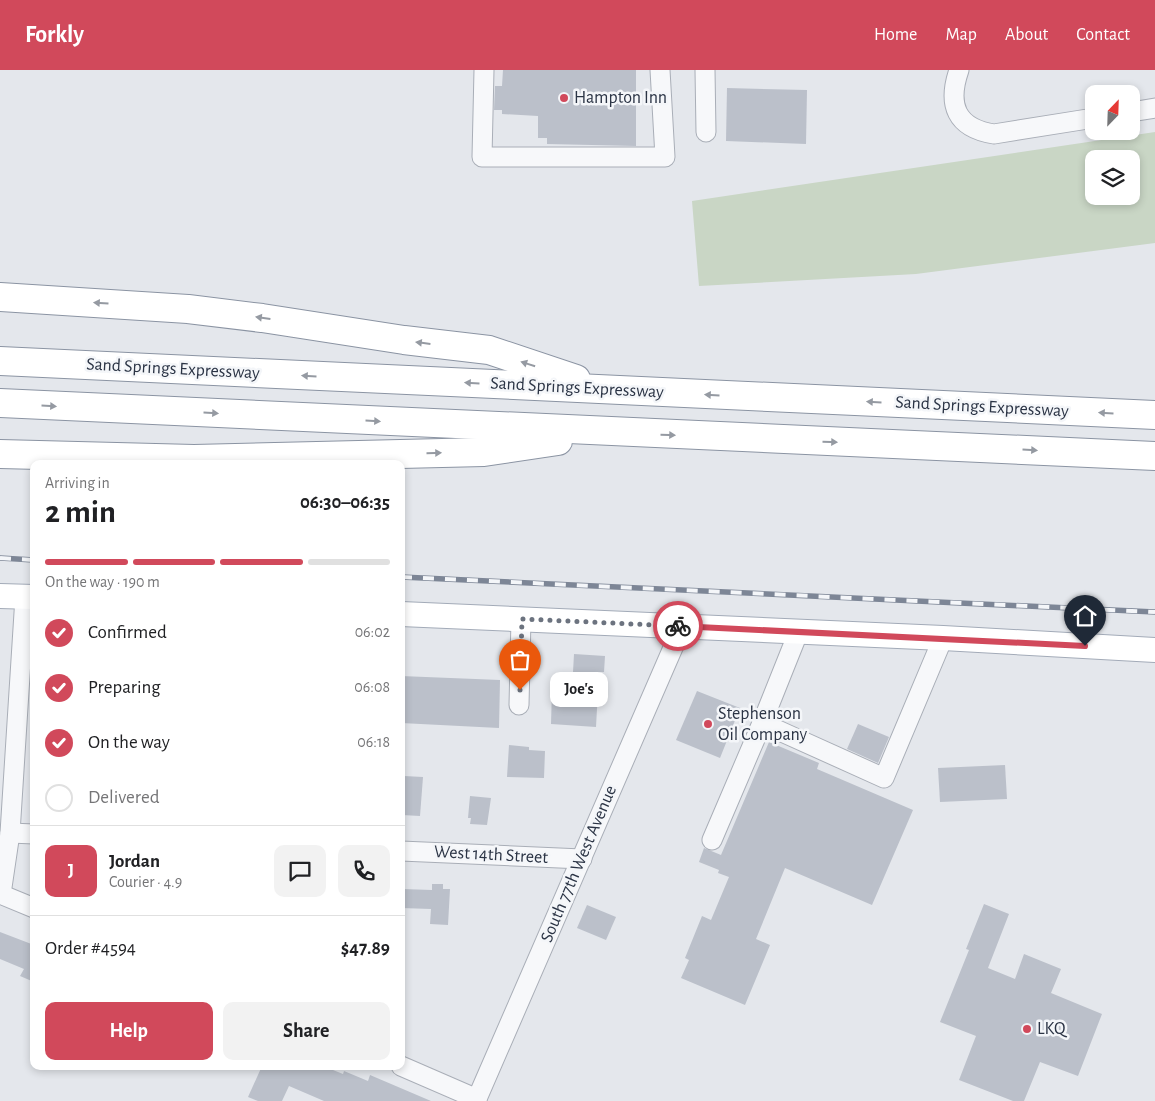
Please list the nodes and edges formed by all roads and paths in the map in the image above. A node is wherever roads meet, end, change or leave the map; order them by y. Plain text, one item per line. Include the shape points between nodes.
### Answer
1 (484, 70) edge
2 (660, 70) edge
3 (705, 70) edge
4 (959, 70) edge
5 (1155, 108) edge
6 (1140, 110) edge
7 (1085, 119) edge
8 (706, 132) dead end
9 (0, 296) edge
10 (0, 361) edge
11 (608, 390) junction
12 (0, 403) edge
13 (1155, 415) edge
14 (619, 432) junction
15 (0, 454) edge
16 (1155, 456) edge
17 (0, 596) edge
18 (29, 597) edge
19 (405, 614) edge
20 (522, 619) junction
21 (682, 626) junction
22 (798, 632) junction
23 (944, 638) junction
24 (1155, 650) edge
25 (520, 706) dead end
26 (762, 723) junction
27 (10, 833) junction
28 (30, 834) edge
29 (712, 840) dead end
30 (405, 851) edge
31 (582, 859) junction
32 (0, 894) edge
33 (30, 906) edge
34 (405, 1068) edge
35 (476, 1100) edge

1 - 2 street via 482,157 665,157
3 - 8 street
4 - 7 street via 953,100 964,123 982,132 994,134
5 - 6 street
11 -> 9 highway via 489,350 197,310
11 -> 10 highway, Sand Springs Expressway
13 -> 11 highway, Sand Springs Expressway
12 -> 14 highway
15 -> 14 highway via 194,459 484,452
14 -> 16 highway
17 - 18 main road
18 - 27 street
19 - 20 main road
20 - 21 main road
20 - 25 street
21 - 22 main road
21 - 31 street, South 77th West Avenue
22 - 23 main road
22 - 26 street
23 - 24 main road
23 - 26 street via 884,778
26 - 29 street
27 - 28 street
27 - 32 street
30 - 31 street, West 14th Street
31 - 35 street, South 77th West Avenue
32 - 33 street
34 - 35 street

